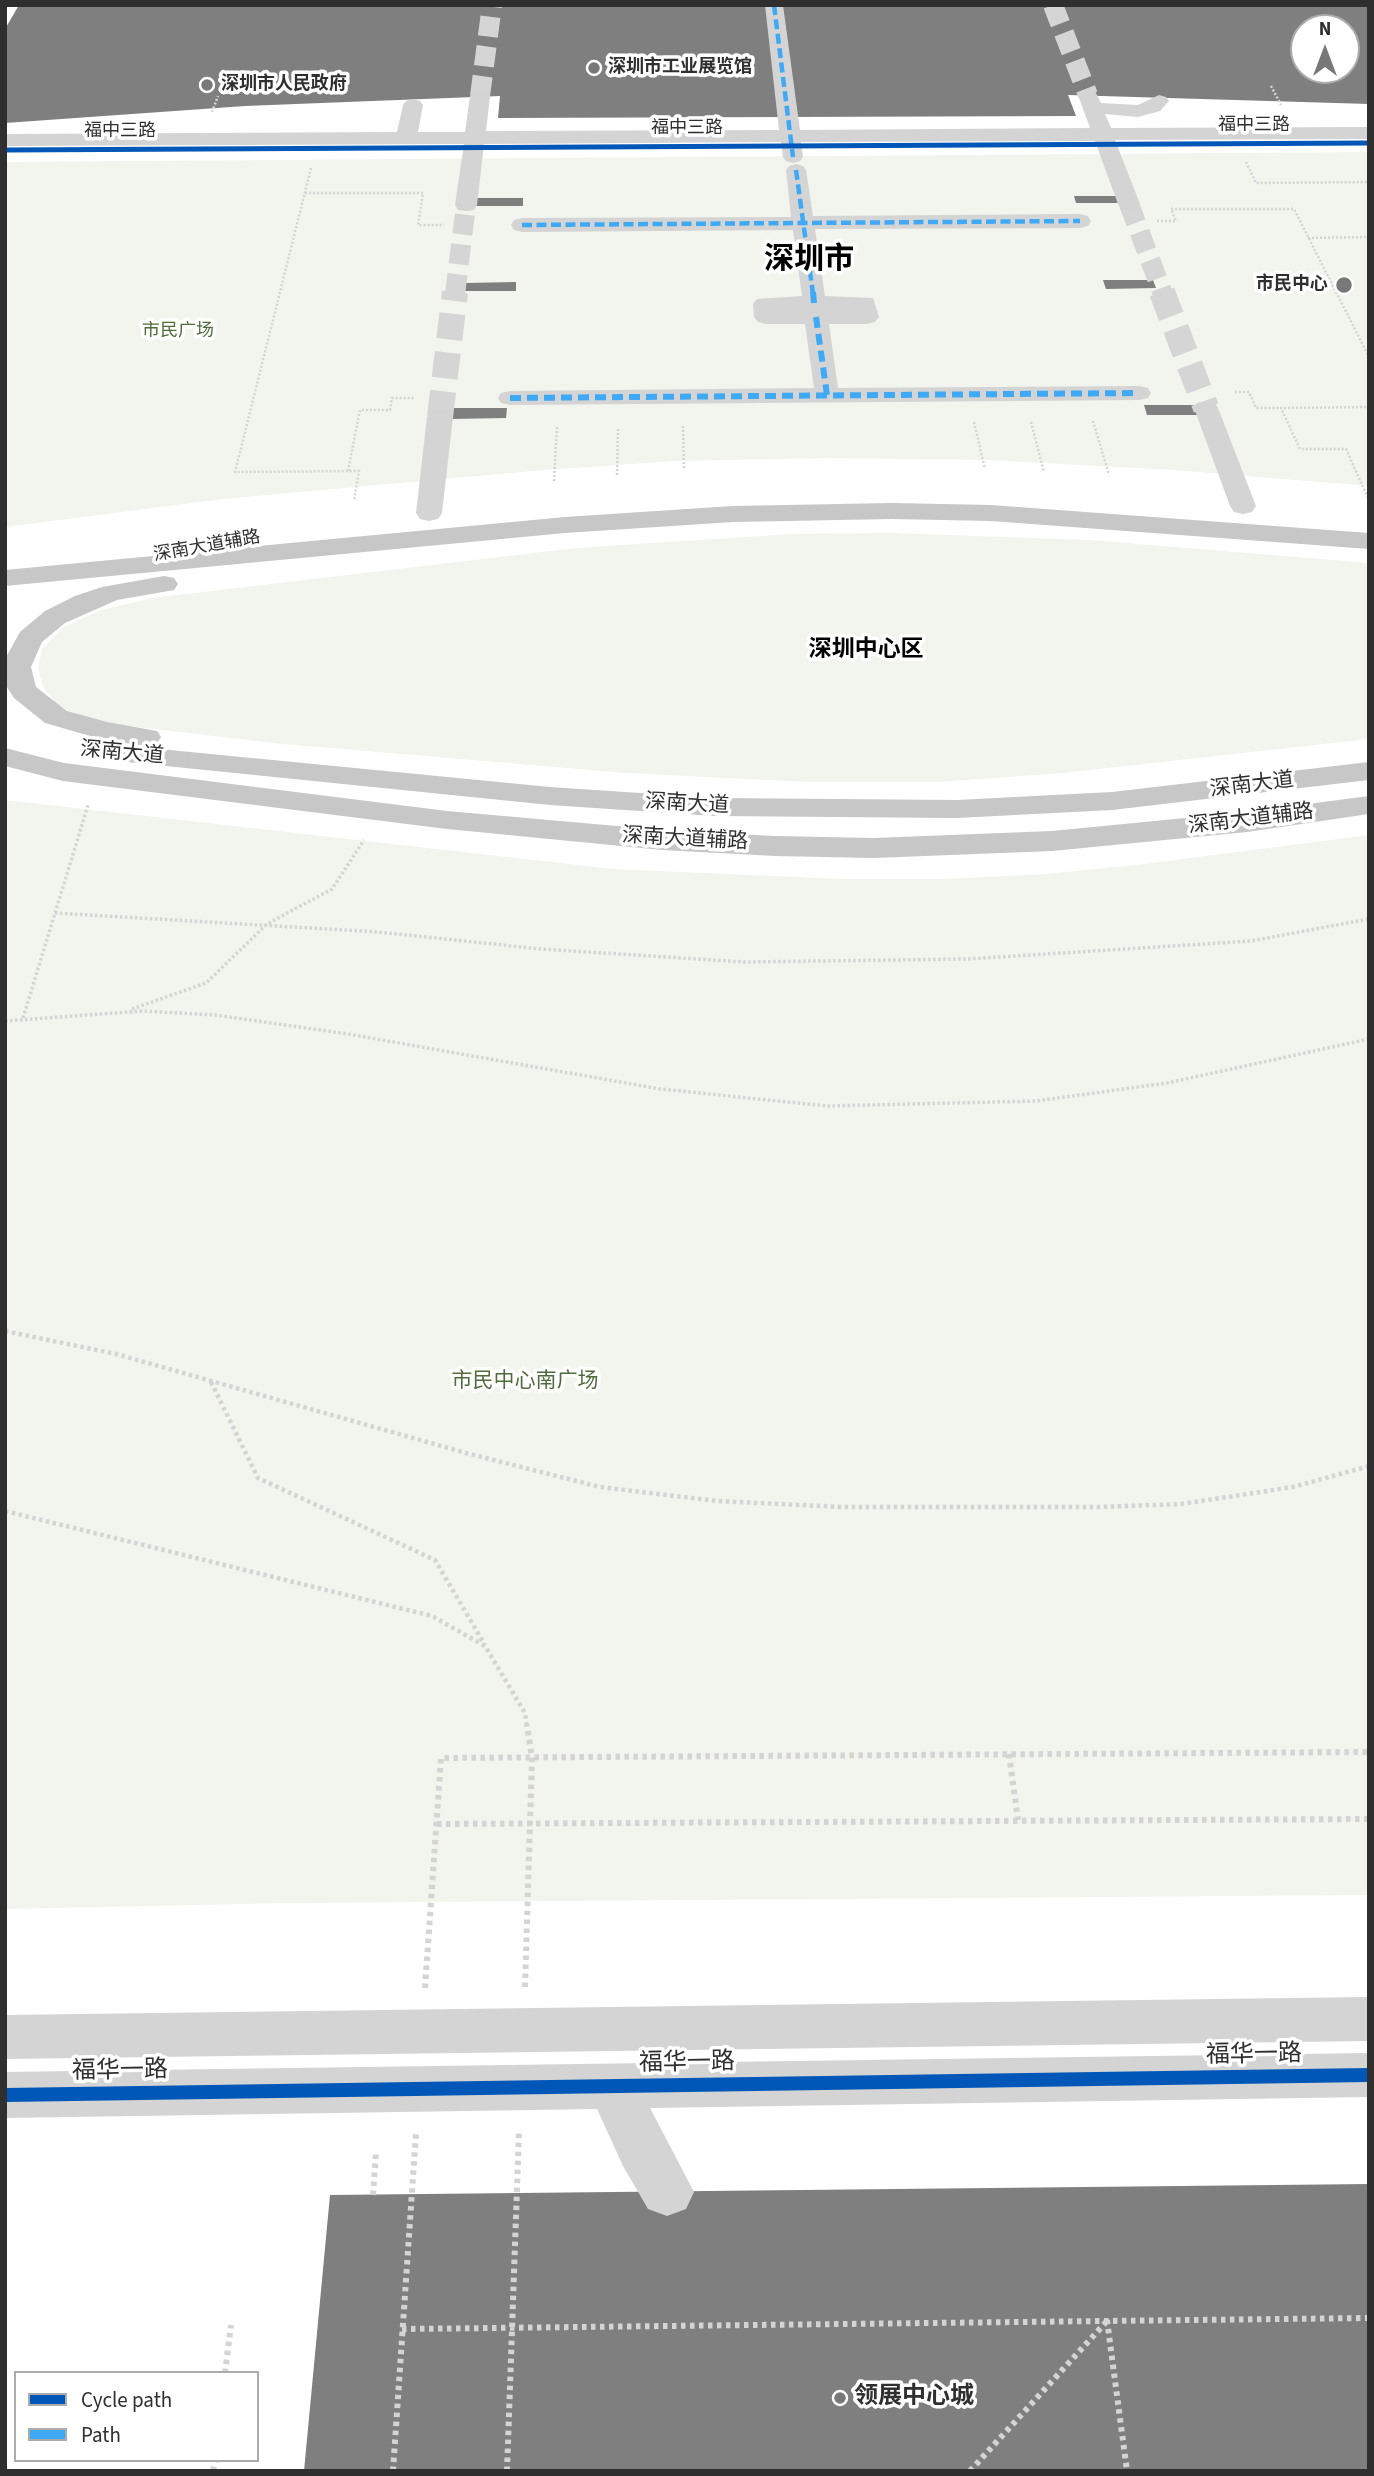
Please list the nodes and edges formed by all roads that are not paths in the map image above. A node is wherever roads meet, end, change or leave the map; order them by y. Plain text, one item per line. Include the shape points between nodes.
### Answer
1 (774, 5) edge
2 (480, 96) tunnel mouth
3 (1159, 102) dead end
4 (413, 105) dead end
5 (1369, 133) edge
6 (406, 138) junction
7 (1105, 139) junction
8 (5, 140) edge
9 (474, 143) junction
10 (1369, 143) edge
11 (5, 150) edge
12 (1129, 204) tunnel mouth
13 (466, 205) tunnel mouth
14 (1080, 222) road end
15 (803, 223) junction
16 (522, 225) dead end
17 (1139, 393) dead end
18 (827, 395) junction
19 (510, 398) dead end
20 (1206, 408) tunnel mouth
21 (440, 417) tunnel mouth
22 (876, 486) dead end
23 (937, 487) dead end
24 (580, 499) dead end
25 (1247, 511) junction
26 (429, 513) junction
27 (1369, 517) edge
28 (463, 536) junction
29 (1369, 541) edge
30 (1369, 553) edge
31 (91, 568) junction
32 (5, 578) edge
33 (5, 743) edge
34 (5, 757) edge
35 (5, 766) edge
36 (1362, 771) edge
37 (63, 772) junction
38 (358, 776) junction
39 (1369, 805) edge
40 (1369, 2019) edge
41 (5, 2037) edge
42 (1369, 2075) edge
43 (613, 2086) junction
44 (5, 2095) edge
45 (667, 2192) dead end

1 - 15 street
2 - 9 street
3 - 7 street via 1127,111 1106,109 1089,99
4 - 6 street
5 - 7 street, 福中三路
6 - 8 street, 福中三路
6 - 9 street, 福中三路
7 - 9 street, 福中三路
7 - 10 street, 福中三路
7 - 12 street
9 - 11 street, 福中三路
9 - 13 street
14 - 15 street
15 - 16 street
15 - 18 street
17 - 18 street
18 - 19 street
20 - 25 street
21 - 26 street
22 - 23 main road
24 - 26 main road, 深南大道辅路
25 - 27 main road
25 - 28 main road via 812,512 654,518
25 - 29 main road
25 - 30 main road
26 - 31 main road, 深南大道辅路
28 - 31 main road
28 - 38 main road via 328,565 112,593 55,617 30,638 19,660 17,676 24,692 43,709 74,724 274,752
31 - 32 main road
33 - 38 main road, 深南大道
34 - 37 main road, 深南大道辅路
35 - 37 street
36 - 38 main road, 深南大道 via 1112,801 878,810 633,802
37 - 39 main road, 深南大道辅路 via 447,820 662,840 788,846 874,848 1052,841
40 - 41 street, 福华一路
42 - 43 street, 福华一路
43 - 44 street, 福华一路
43 - 45 street

